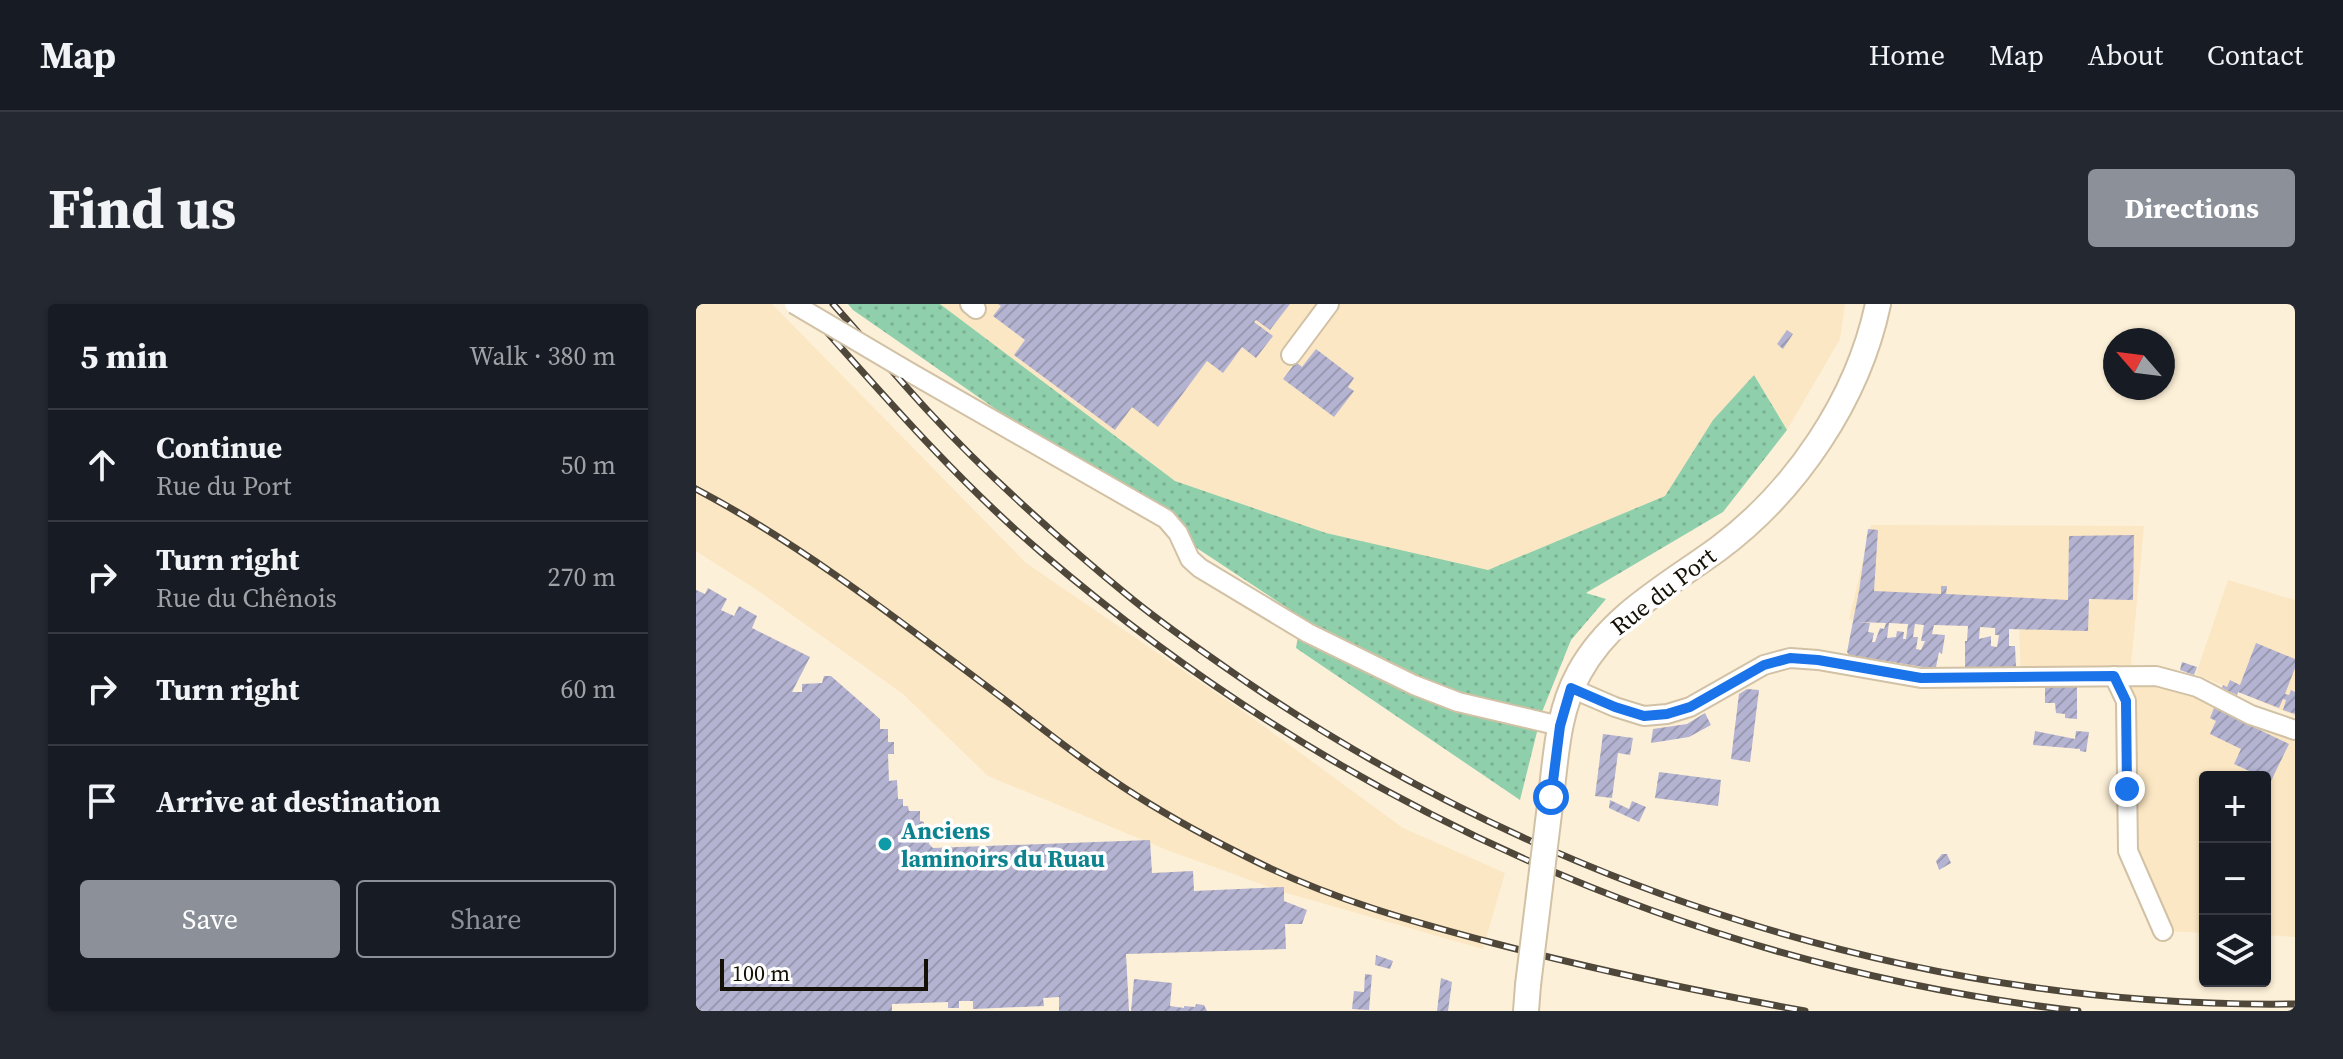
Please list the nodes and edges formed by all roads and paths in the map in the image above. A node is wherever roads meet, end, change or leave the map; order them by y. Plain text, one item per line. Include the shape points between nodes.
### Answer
1 (794, 304) edge
2 (1329, 304) edge
3 (1878, 304) edge
4 (1291, 355) dead end
5 (2114, 676) junction
6 (1571, 688) junction
7 (1560, 726) junction
8 (2295, 730) edge
9 (2163, 931) dead end
10 (1526, 1011) edge

1 - 7 street, bridge via 1166,519 1200,568 1308,633 1458,702
2 - 4 street
3 - 6 main road, Rue du Port via 1858,368 1836,413 1781,491 1749,523 1617,623
5 - 6 street via 1921,678 1790,658 1764,665 1690,707 1644,716
5 - 8 street via 2156,676 2197,687
5 - 9 street via 2126,701 2128,851
6 - 7 main road, Rue du Port
7 - 10 main road, Rue du Port, bridge

